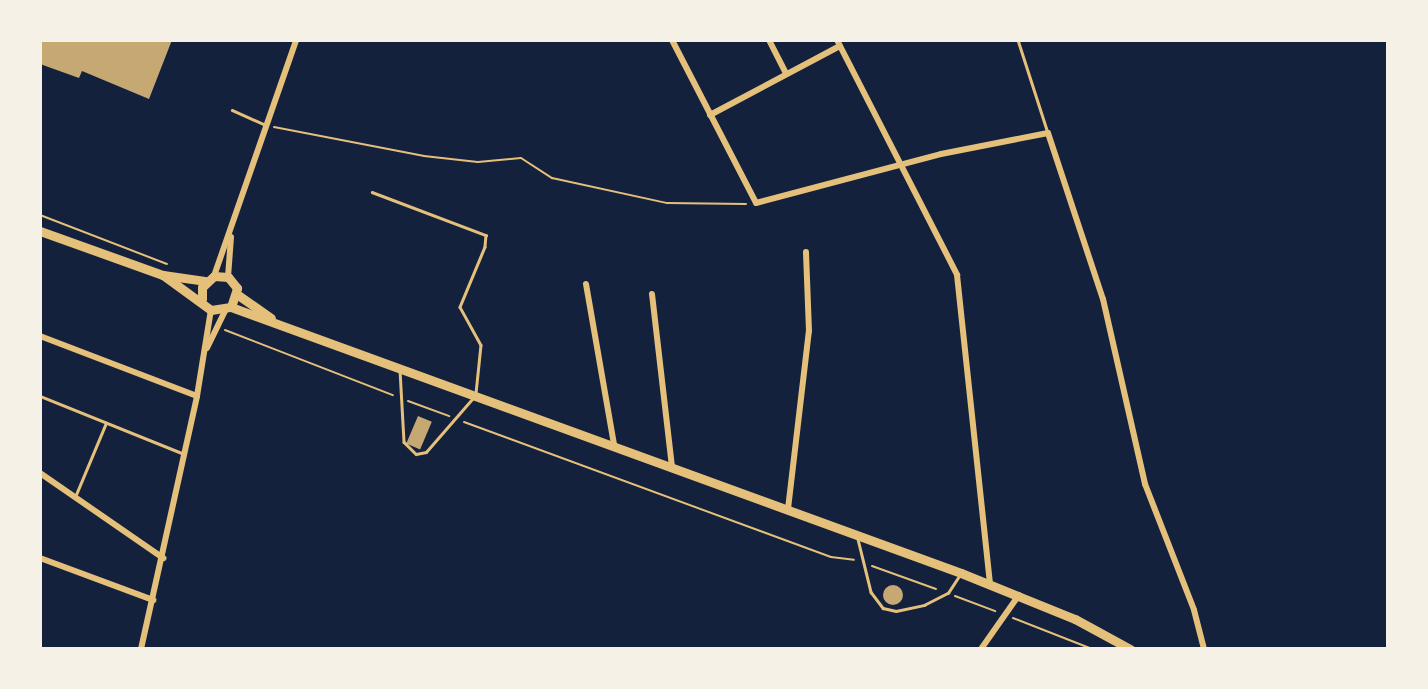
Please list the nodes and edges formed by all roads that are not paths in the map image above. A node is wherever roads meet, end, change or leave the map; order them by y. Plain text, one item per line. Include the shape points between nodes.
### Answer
1 (296, 40) edge
2 (672, 40) edge
3 (769, 40) edge
4 (1018, 40) edge
5 (839, 43) edge
6 (786, 74) junction
7 (232, 110) dead end
8 (710, 115) junction
9 (267, 125) junction
10 (1048, 134) junction
11 (900, 168) junction
12 (372, 192) dead end
13 (40, 231) edge
14 (230, 236) junction
15 (806, 251) dead end
16 (163, 275) junction
17 (228, 277) junction
18 (210, 278) junction
19 (586, 284) dead end
20 (238, 295) junction
21 (652, 295) dead end
22 (202, 299) junction
23 (228, 309) junction
24 (211, 310) junction
25 (272, 319) junction
26 (40, 336) edge
27 (206, 349) junction
28 (400, 366) junction
29 (476, 395) junction
30 (40, 396) edge
31 (197, 396) junction
32 (106, 423) junction
33 (614, 444) junction
34 (185, 454) junction
35 (672, 466) junction
36 (40, 472) edge
37 (75, 497) junction
38 (788, 509) junction
39 (857, 536) junction
40 (40, 558) edge
41 (163, 558) junction
42 (961, 573) junction
43 (990, 585) junction
44 (1019, 595) junction
45 (153, 600) junction
46 (141, 649) edge
47 (981, 649) edge
48 (1130, 649) edge
49 (1204, 649) edge

1 - 9 street
2 - 8 street
3 - 6 street
4 - 10 lane
5 - 6 street
5 - 11 street
6 - 8 street
7 - 9 lane
8 - 11 street via 756,203
9 - 14 street
10 - 11 street via 999,140
10 - 49 street via 1103,299 1145,484 1194,610
11 - 43 street via 948,255 962,294
12 - 29 lane via 486,235 460,307 481,345
13 - 16 main road
14 - 17 street
14 - 18 street
15 - 38 street via 808,331
16 - 18 main road
16 - 22 main road
17 - 18 main road
17 - 20 main road
18 - 22 main road
19 - 33 street
20 - 23 main road
20 - 25 main road
21 - 35 street
22 - 24 main road
23 - 24 main road
23 - 25 main road
23 - 27 street
24 - 27 street
25 - 28 main road
26 - 31 street
27 - 31 street
28 - 29 main road
28 - 29 lane via 404,442 416,454 426,452
29 - 33 main road
30 - 32 lane
31 - 34 street
32 - 34 lane
32 - 37 lane
33 - 35 main road
34 - 41 street
35 - 38 main road
36 - 37 street
37 - 41 street
38 - 39 main road
39 - 42 main road
39 - 42 lane via 870,592 883,608 913,609 948,593
40 - 45 street
41 - 45 street
42 - 43 main road
43 - 44 main road
44 - 47 street
44 - 48 main road
45 - 46 street

